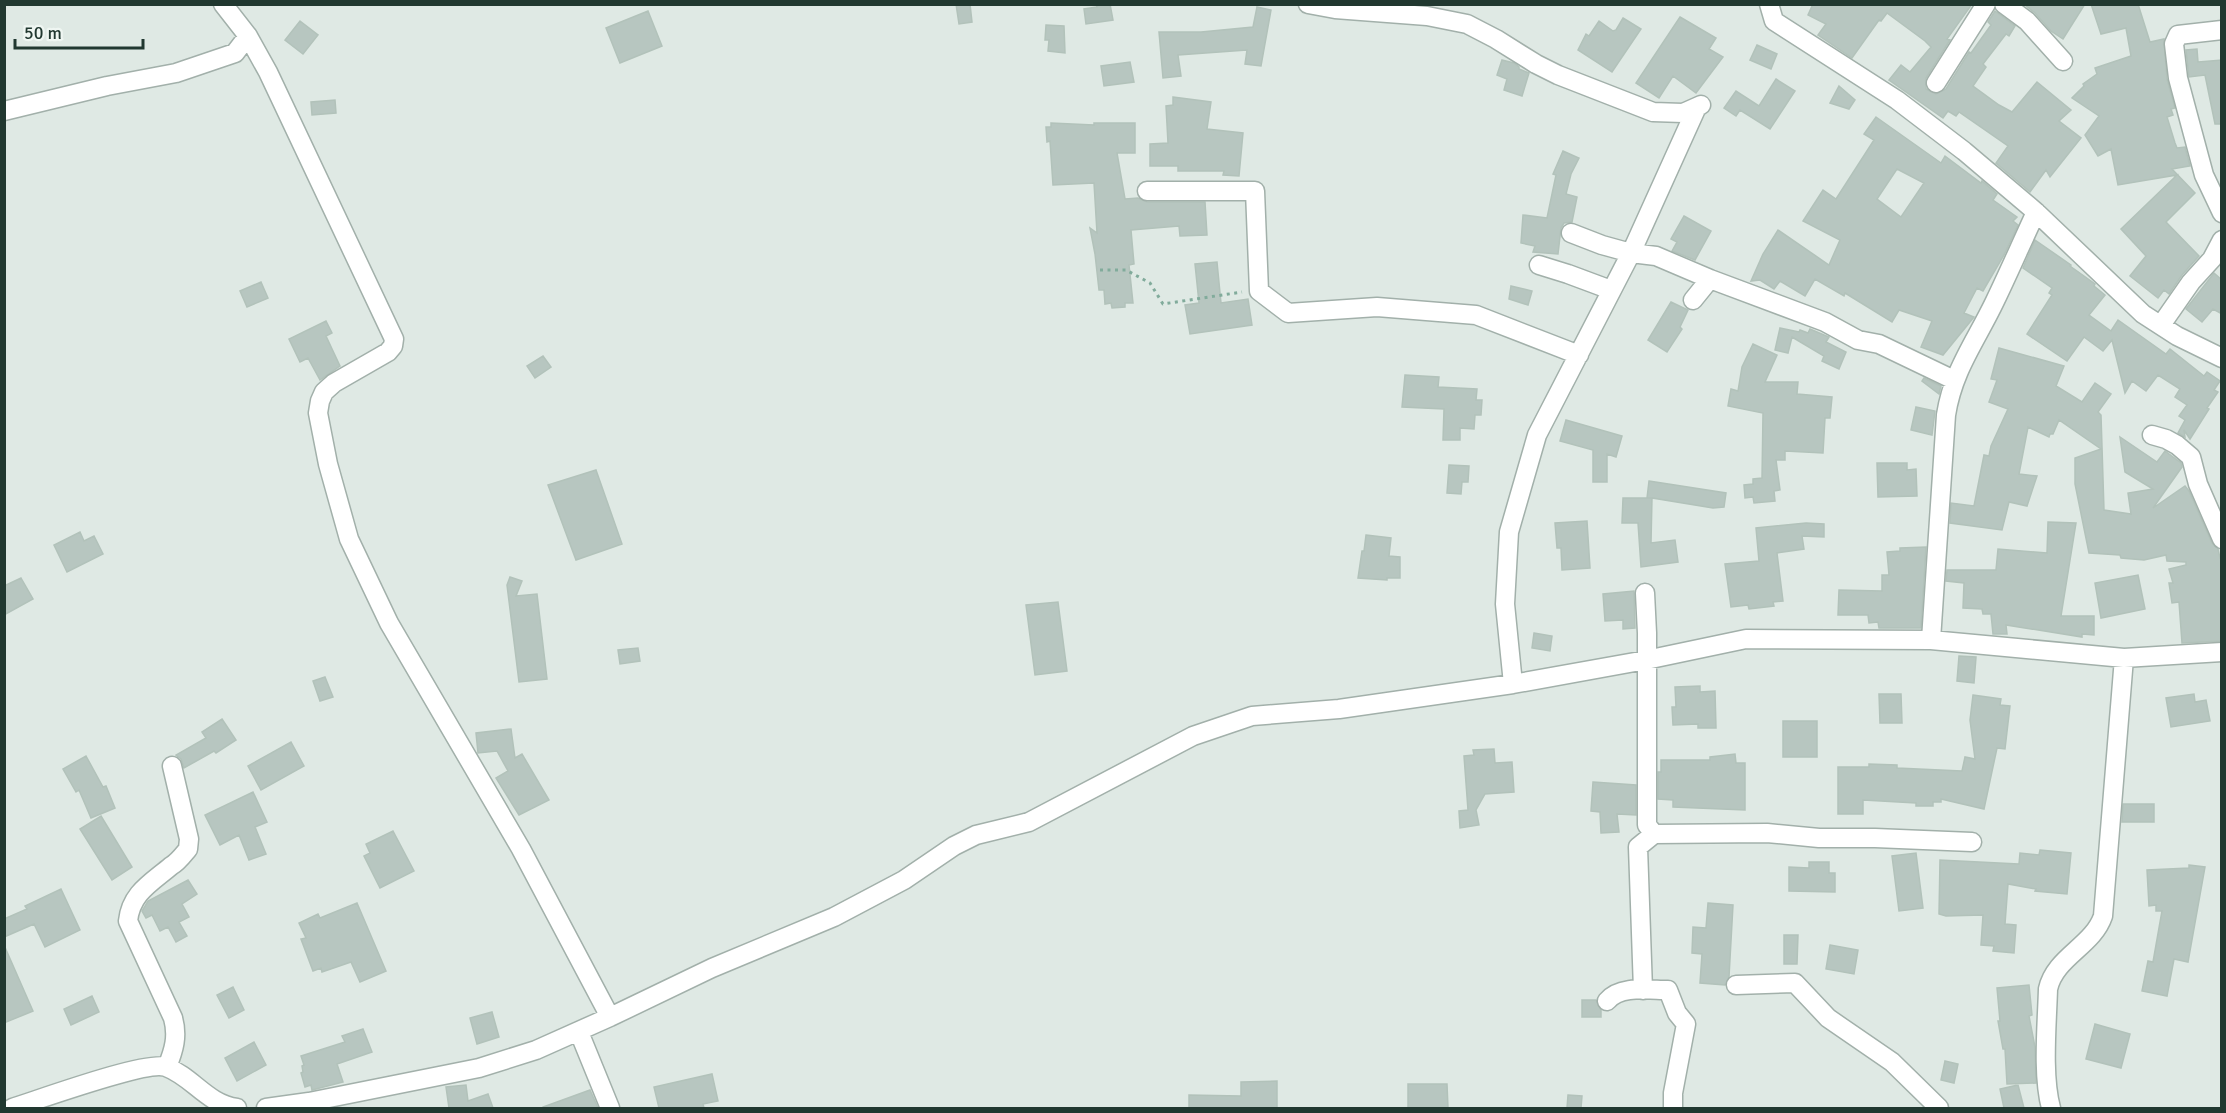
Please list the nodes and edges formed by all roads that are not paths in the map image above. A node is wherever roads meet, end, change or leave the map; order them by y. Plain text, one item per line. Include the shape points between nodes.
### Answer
1 (224, 4) edge
2 (1308, 4) edge
3 (1769, 4) edge
4 (1986, 4) edge
5 (2004, 4) edge
6 (2222, 30) edge
7 (248, 36) junction
8 (2062, 61) dead end
9 (1936, 83) dead end
10 (4, 111) edge
11 (1147, 191) dead end
12 (2036, 212) junction
13 (2222, 213) edge
14 (1571, 233) dead end
15 (2222, 240) edge
16 (1631, 253) junction
17 (1539, 265) dead end
18 (1710, 279) junction
19 (1611, 290) junction
20 (1693, 300) dead end
21 (2161, 325) junction
22 (1579, 355) junction
23 (2222, 358) edge
24 (1954, 380) junction
25 (2152, 435) dead end
26 (2222, 539) edge
27 (1645, 593) dead end
28 (1931, 640) junction
29 (2222, 652) edge
30 (2124, 658) junction
31 (1646, 660) junction
32 (1513, 684) junction
33 (172, 766) dead end
34 (1654, 834) junction
35 (1972, 842) dead end
36 (1736, 985) dead end
37 (1643, 990) junction
38 (1607, 1001) dead end
39 (610, 1017) junction
40 (579, 1032) junction
41 (167, 1067) junction
42 (12, 1108) edge
43 (237, 1108) edge
44 (266, 1108) edge
45 (610, 1108) edge
46 (1673, 1108) edge
47 (1939, 1108) edge
48 (2051, 1108) edge

1 - 7 street
2 - 16 street via 1467,24 1558,75 1653,112 1683,113 1699,106
3 - 12 street via 1774,21 1897,100
4 - 9 street
5 - 8 street via 2027,21
6 - 13 street via 2178,35 2174,44 2178,78 2204,175
7 - 10 street via 236,53 176,73
7 - 39 street via 394,339 388,352 334,383 320,401 318,413 328,464 349,538 389,623 521,849
11 - 22 street via 1255,191 1259,291 1288,314 1377,307 1476,315
12 - 21 street via 2129,301
12 - 24 street
14 - 16 street
15 - 21 street
16 - 18 street via 1656,256
16 - 19 street
17 - 19 street
18 - 20 street
18 - 24 street via 1825,322 1858,340 1879,344
19 - 22 street
21 - 23 street
22 - 32 street via 1537,435 1509,532 1505,604
24 - 28 street via 1946,415
25 - 26 street via 2177,445 2191,458
27 - 31 street
28 - 30 street
28 - 31 street via 1746,639
29 - 30 street
30 - 48 street via 2103,916 2089,939 2056,970 2048,989 2047,1075
31 - 32 street
31 - 34 street via 1647,825
32 - 39 street via 1339,709 1252,716 1210,729 1029,822 976,835 834,917 712,968
33 - 41 street via 188,849 140,892 129,910 128,921 173,1018 176,1040
34 - 35 street via 1767,833
34 - 37 street via 1638,847
36 - 47 street via 1795,983 1828,1018 1892,1062
37 - 38 street via 1612,994
37 - 46 street via 1668,990 1686,1024
39 - 40 street
40 - 44 street via 479,1068
40 - 45 street
41 - 42 street via 137,1069
41 - 43 street via 219,1104

